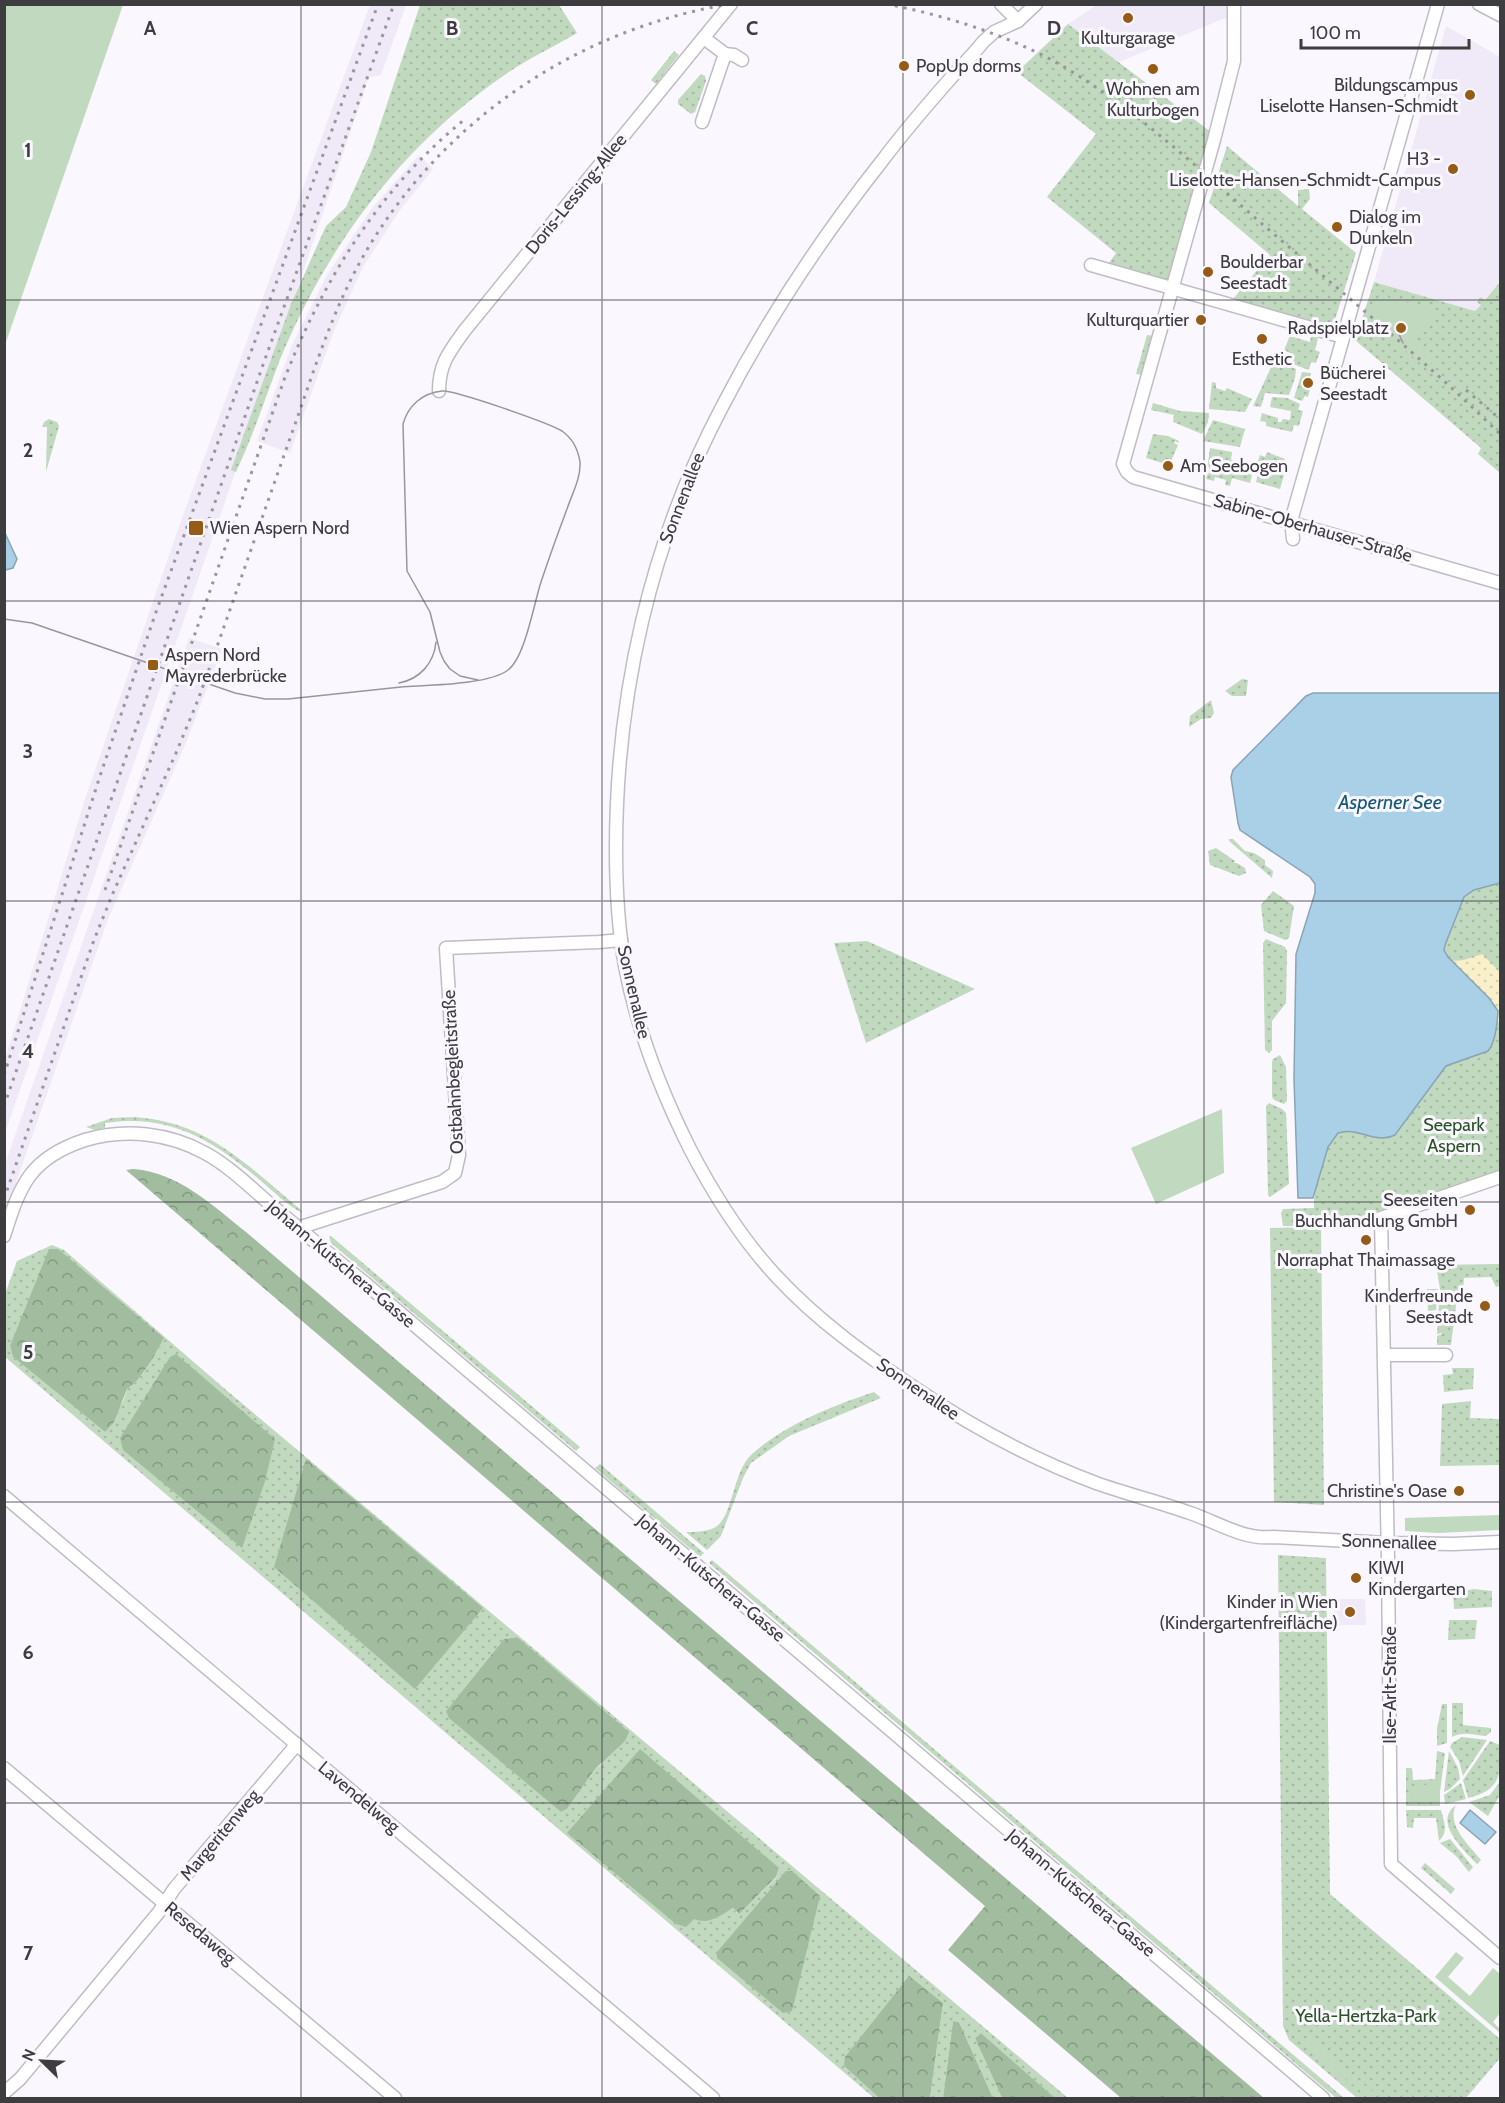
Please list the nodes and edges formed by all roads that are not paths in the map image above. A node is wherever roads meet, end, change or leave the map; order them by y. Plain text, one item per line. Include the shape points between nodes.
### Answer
1 (731, 4) edge
2 (1001, 4) edge
3 (1036, 4) edge
4 (1234, 4) edge
5 (1438, 4) edge
6 (1479, 4) edge
7 (1500, 15) edge
8 (1018, 21) junction
9 (704, 38) junction
10 (725, 54) junction
11 (742, 60) dead end
12 (702, 122) dead end
13 (1091, 265) dead end
14 (1171, 288) junction
15 (1343, 337) junction
16 (439, 392) dead end
17 (1291, 521) junction
18 (1293, 539) dead end
19 (1500, 583) edge
20 (621, 940) junction
21 (1500, 1177) edge
22 (298, 1228) junction
23 (4, 1236) edge
24 (1384, 1355) junction
25 (1446, 1355) dead end
26 (4, 1496) edge
27 (1500, 1542) edge
28 (1388, 1543) junction
29 (297, 1744) junction
30 (4, 1768) edge
31 (165, 1903) junction
32 (1500, 1958) edge
33 (5, 2090) edge
34 (17, 2098) edge
35 (395, 2098) edge
36 (713, 2098) edge
37 (1323, 2098) edge

1 - 9 street, Doris-Lessing-Allee
2 - 8 street
3 - 8 street, Sonnenallee
4 - 14 street via 1233,61
5 - 15 street
6 - 7 street
8 - 20 street, Sonnenallee via 983,42 882,160 833,227 780,304 738,376 686,483 651,585 626,707 617,807
9 - 10 street
9 - 16 street, Doris-Lessing-Allee via 465,330 446,357
10 - 11 street
10 - 12 street
13 - 14 street
14 - 15 street
14 - 17 street, Sabine-Oberhauser-Straße via 1123,464 1127,472 1133,477
15 - 17 street
17 - 18 street
17 - 19 street, Sabine-Oberhauser-Straße
20 - 22 street, Ostbahnbegleitstraße via 446,948 459,1155 455,1173 442,1182
20 - 28 street, Sonnenallee via 648,1050 668,1104 706,1180 750,1245 778,1278 853,1344 975,1426 1099,1484 1255,1538
21 - 24 street, Ilse-Arlt-Straße via 1381,1218
22 - 23 street, Johann-Kutschera-Gasse via 206,1153 176,1140 144,1133 103,1135 69,1145 50,1157 27,1179
22 - 37 street, Johann-Kutschera-Gasse
24 - 25 street
24 - 28 street, Ilse-Arlt-Straße
26 - 29 street, Lavendelweg
27 - 28 street, Sonnenallee
28 - 32 street, Ilse-Arlt-Straße via 1391,1864
29 - 31 street, Margeritenweg
29 - 36 street, Lavendelweg
30 - 31 street, Resedaweg
31 - 33 street, Margeritenweg via 20,2079
31 - 35 street, Resedaweg
33 - 34 street

